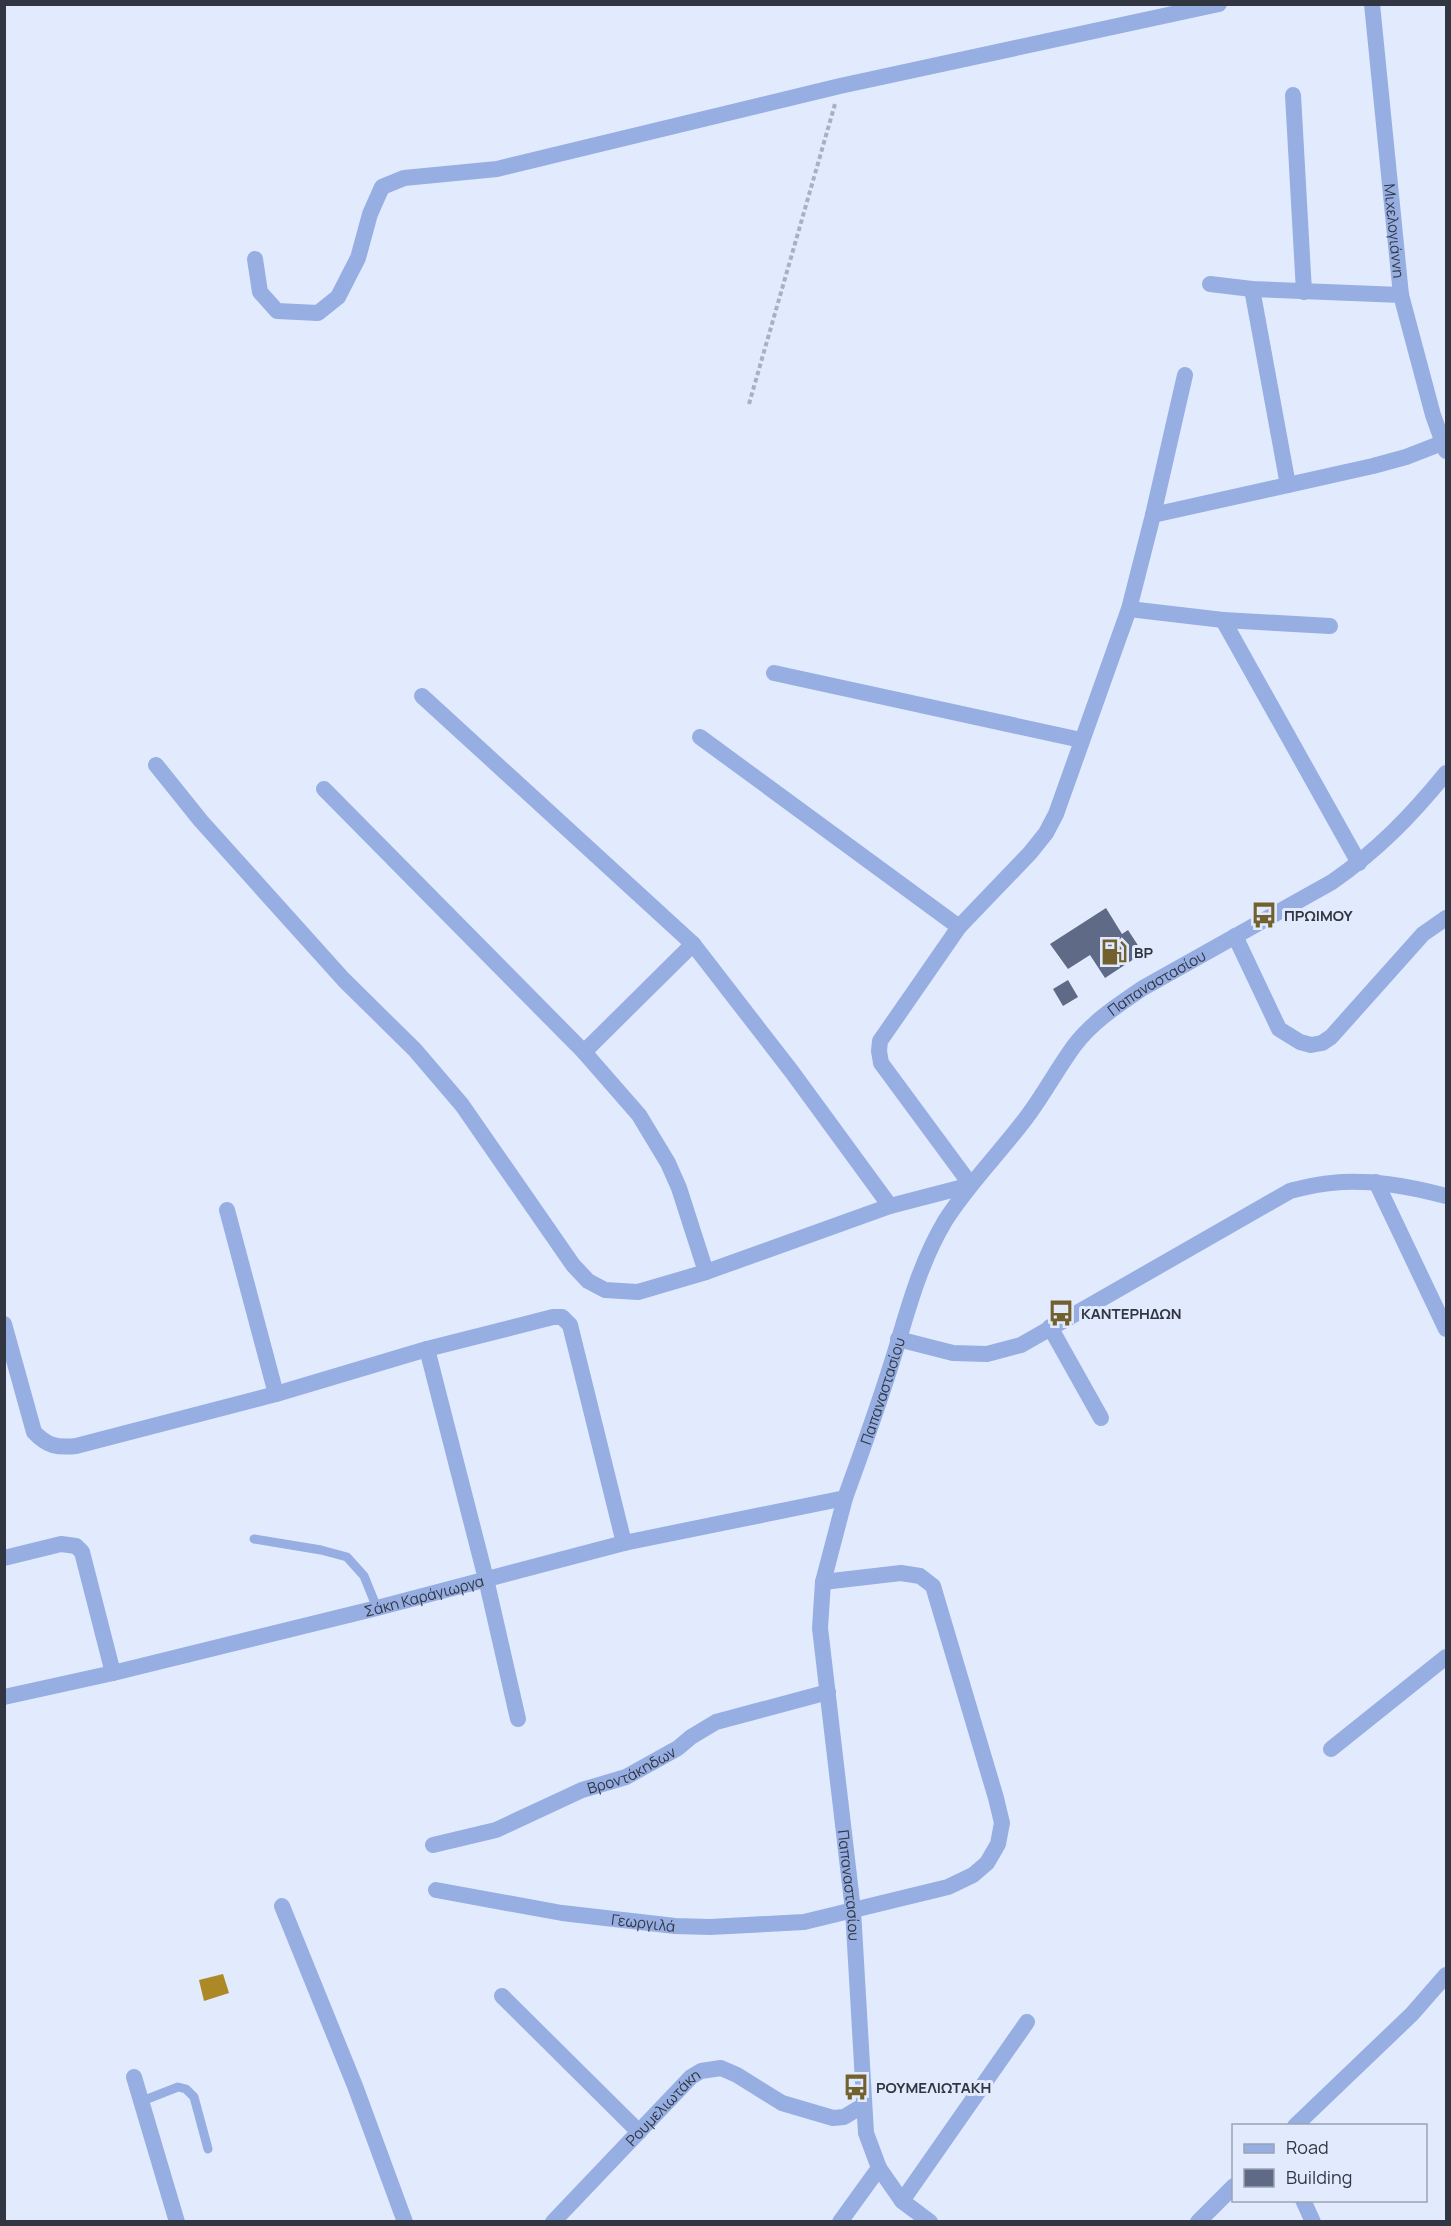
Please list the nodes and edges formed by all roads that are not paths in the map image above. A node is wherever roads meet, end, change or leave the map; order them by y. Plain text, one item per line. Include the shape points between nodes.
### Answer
1 (1219, 4) edge
2 (1372, 4) edge
3 (1293, 95) dead end
4 (255, 259) dead end
5 (1210, 284) dead end
6 (1252, 289) junction
7 (1304, 292) junction
8 (1401, 296) junction
9 (1185, 375) dead end
10 (1444, 447) edge
11 (1288, 485) junction
12 (1153, 515) junction
13 (1129, 609) junction
14 (1223, 620) junction
15 (1330, 626) dead end
16 (774, 674) dead end
17 (422, 696) dead end
18 (700, 737) dead end
19 (1081, 740) junction
20 (156, 765) dead end
21 (1446, 773) edge
22 (324, 789) dead end
23 (1359, 863) junction
24 (1446, 918) edge
25 (959, 927) junction
26 (1235, 936) junction
27 (693, 944) junction
28 (584, 1052) junction
29 (1376, 1182) junction
30 (970, 1185) junction
31 (1446, 1196) edge
32 (890, 1206) junction
33 (227, 1210) dead end
34 (706, 1272) junction
35 (4, 1324) edge
36 (1050, 1327) junction
37 (1446, 1329) edge
38 (898, 1339) junction
39 (427, 1349) junction
40 (276, 1394) junction
41 (1101, 1418) dead end
42 (845, 1498) junction
43 (254, 1539) dead end
44 (624, 1543) junction
45 (4, 1558) edge
46 (486, 1580) junction
47 (823, 1582) junction
48 (377, 1608) junction
49 (1446, 1657) edge
50 (113, 1673) junction
51 (828, 1692) junction
52 (4, 1697) edge
53 (518, 1719) dead end
54 (1331, 1749) dead end
55 (433, 1845) dead end
56 (436, 1890) dead end
57 (282, 1906) dead end
58 (853, 1910) junction
59 (1446, 1975) edge
60 (502, 1996) dead end
61 (1028, 2022) dead end
62 (134, 2076) dead end
63 (142, 2102) junction
64 (864, 2105) junction
65 (1297, 2124) edge
66 (639, 2132) junction
67 (207, 2149) dead end
68 (879, 2168) junction
69 (1232, 2187) edge
70 (902, 2201) junction
71 (1304, 2202) edge
72 (177, 2222) edge
73 (405, 2222) edge
74 (553, 2222) edge
75 (840, 2222) edge
76 (930, 2222) edge
77 (1198, 2222) edge
78 (1314, 2222) edge

1 - 4 street via 840,86 497,169 404,178 382,187 358,258 338,297 318,313 278,311 260,292
2 - 8 street, Μιχελογιάννη
3 - 7 street
5 - 6 street
6 - 7 street
6 - 11 street
7 - 8 street
8 - 10 street, Μιχελογιάννη
9 - 12 street
10 - 11 street
11 - 12 street
12 - 13 street
13 - 14 street
13 - 19 street
14 - 15 street
14 - 23 street
16 - 19 street
17 - 27 street
18 - 25 street
19 - 25 street via 1046,833
20 - 34 street via 344,980 422,1058 462,1105 588,1281 605,1290 638,1292
21 - 23 street, Παπαναστασίου via 1415,811
22 - 28 street
23 - 26 street, Παπαναστασίου
24 - 26 street via 1423,934 1331,1036 1311,1045 1279,1029
25 - 30 street via 887,1030 879,1051 881,1063
26 - 30 street, Παπαναστασίου via 1143,988 1093,1026 1075,1045 996,1158
27 - 28 street
27 - 32 street
28 - 34 street via 639,1114 668,1163
29 - 31 street
29 - 36 street via 1330,1183 1290,1191
29 - 37 street
30 - 32 street
30 - 38 street, Παπαναστασίου via 926,1257
32 - 34 street
33 - 40 street
35 - 40 street via 34,1432 43,1442 57,1448
36 - 38 street via 1022,1344 987,1354 953,1353
36 - 41 street
38 - 42 street, Παπαναστασίου
39 - 40 street
39 - 44 street via 562,1317 570,1325
39 - 46 street
42 - 44 street, Σάκη Καράγιωργα
42 - 47 street, Παπαναστασίου
43 - 48 lane via 347,1557 364,1575
44 - 46 street, Σάκη Καράγιωργα
45 - 50 street via 61,1544 76,1546 82,1552
46 - 48 street, Σάκη Καράγιωργα
46 - 53 street
47 - 51 street, Παπαναστασίου via 820,1629
47 - 58 street, Γεωργιλά via 901,1573 920,1576 933,1586 1002,1823 998,1845 987,1863 973,1875 948,1887
48 - 50 street, Σάκη Καράγιωργα
49 - 54 street
50 - 52 street, Σάκη Καράγιωργα
51 - 55 street, Βροντάκηδων via 716,1722 678,1749 626,1777 582,1790 496,1830
51 - 58 street, Παπαναστασίου
56 - 58 street, Γεωργιλά via 562,1913 675,1926 804,1922
57 - 73 street
58 - 64 street, Παπαναστασίου
59 - 65 street via 1412,2014
60 - 66 street
61 - 70 street
62 - 63 street
63 - 67 lane via 178,2087 186,2089 194,2097
63 - 72 street
64 - 66 street, Ρουμελιωτάκη via 844,2117 833,2118 782,2103 721,2068 691,2077
64 - 68 street, Παπαναστασίου via 866,2133
66 - 74 street, Ρουμελιωτάκη
68 - 70 street, Παπαναστασίου
68 - 75 street
69 - 77 street
70 - 76 street, Παπαναστασίου
71 - 78 street

